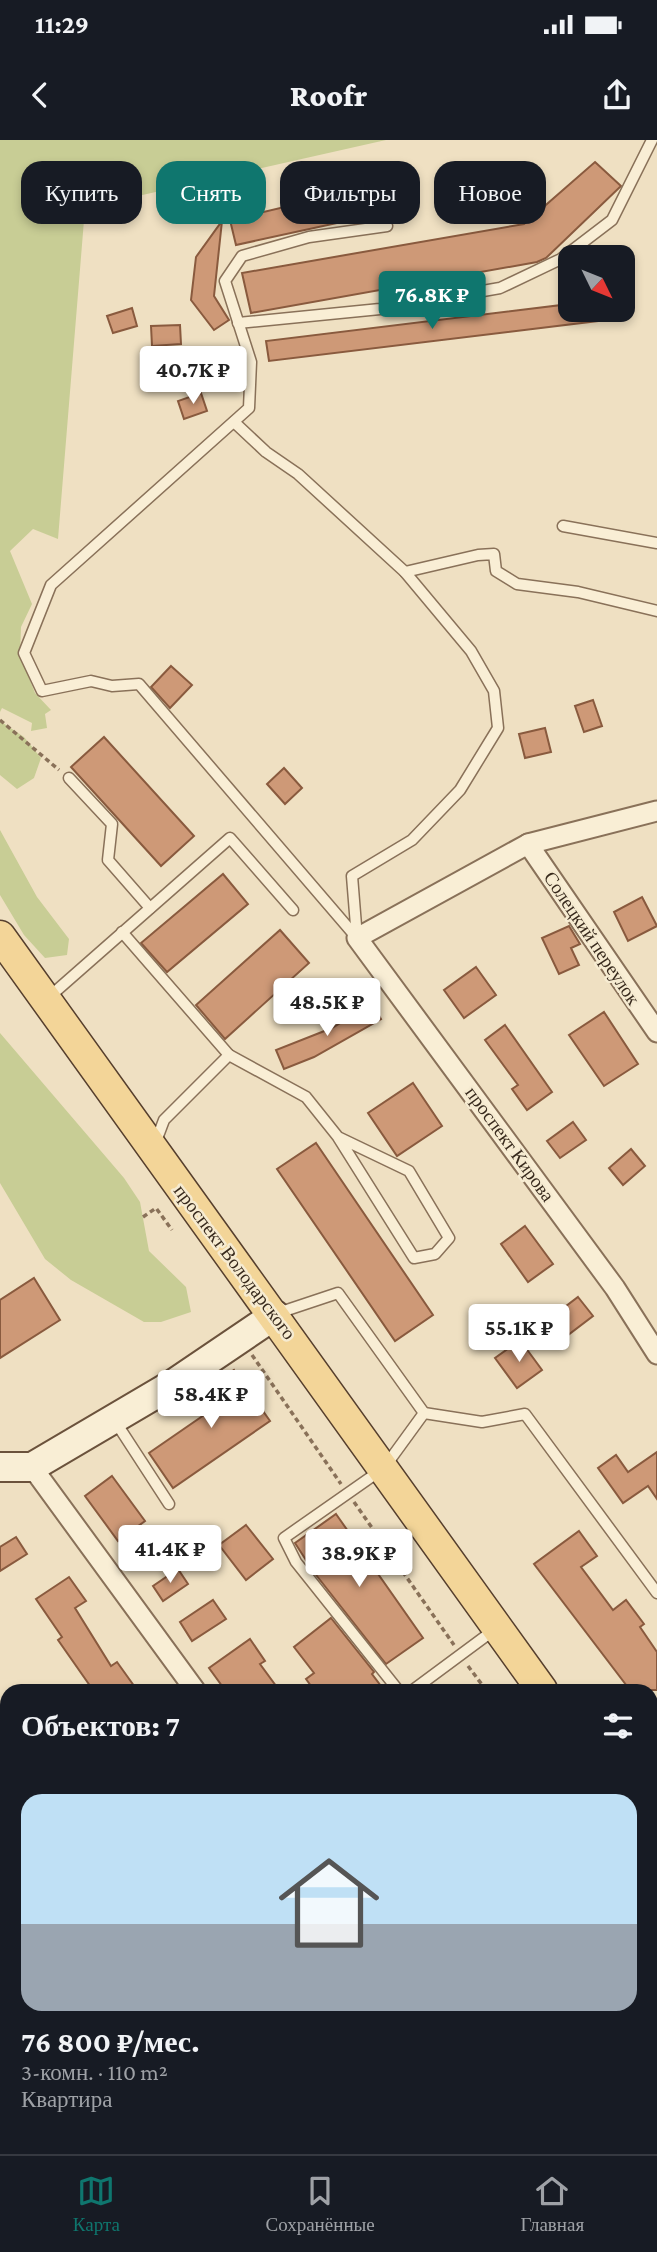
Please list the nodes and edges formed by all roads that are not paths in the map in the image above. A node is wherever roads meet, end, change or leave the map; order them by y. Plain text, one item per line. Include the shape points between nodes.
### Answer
1 (652, 140) edge
2 (387, 226) dead end
3 (238, 323) junction
4 (234, 422) junction
5 (564, 526) dead end
6 (657, 543) edge
7 (405, 572) junction
8 (657, 611) edge
9 (69, 778) road end
10 (657, 811) edge
11 (528, 844) junction
12 (149, 908) junction
13 (293, 910) dead end
14 (122, 932) junction
15 (0, 936) edge
16 (357, 938) junction
17 (45, 1000) junction
18 (657, 1032) edge
19 (229, 1055) junction
20 (338, 1137) junction
21 (152, 1151) junction
22 (275, 1315) junction
23 (657, 1354) edge
24 (424, 1413) junction
25 (113, 1418) junction
26 (0, 1467) edge
27 (32, 1467) junction
28 (384, 1468) junction
29 (169, 1504) dead end
30 (657, 1593) edge
31 (498, 1628) junction
32 (191, 1684) edge
33 (393, 1684) edge
34 (421, 1684) edge
35 (538, 1684) edge

1 - 3 lane via 611,220 561,259 500,288 380,309
2 - 3 lane via 309,237 242,256 225,281
3 - 4 lane via 251,362 249,408
4 - 7 lane
4 - 16 lane via 51,585 24,653 42,691 92,681 113,686 139,684
5 - 6 lane
7 - 8 lane via 494,554 496,571 517,584
7 - 16 lane via 471,651 494,691 498,728 460,790 412,840 352,876
9 - 12 lane via 112,824 108,860
10 - 11 street
11 - 16 street
11 - 18 street, Солецкий переулок
12 - 13 lane via 230,838
12 - 14 lane
14 - 17 lane
14 - 19 lane
15 - 17 main road, проспект Володарского
16 - 23 street, проспект Кирова via 615,1288
17 - 21 main road, проспект Володарского
19 - 20 lane via 306,1097
19 - 21 lane via 164,1120
20 - 20 lane via 414,1258 435,1254 449,1238 410,1171
21 - 22 main road, проспект Володарского
22 - 24 lane via 338,1293
22 - 25 main road via 173,1384
22 - 28 main road, проспект Володарского
24 - 28 lane
24 - 30 lane via 482,1422 525,1414
25 - 27 main road
25 - 29 lane
26 - 27 main road
27 - 32 street
28 - 31 main road, проспект Володарского
28 - 33 lane via 284,1538 296,1562
31 - 34 lane
31 - 35 main road, проспект Володарского

